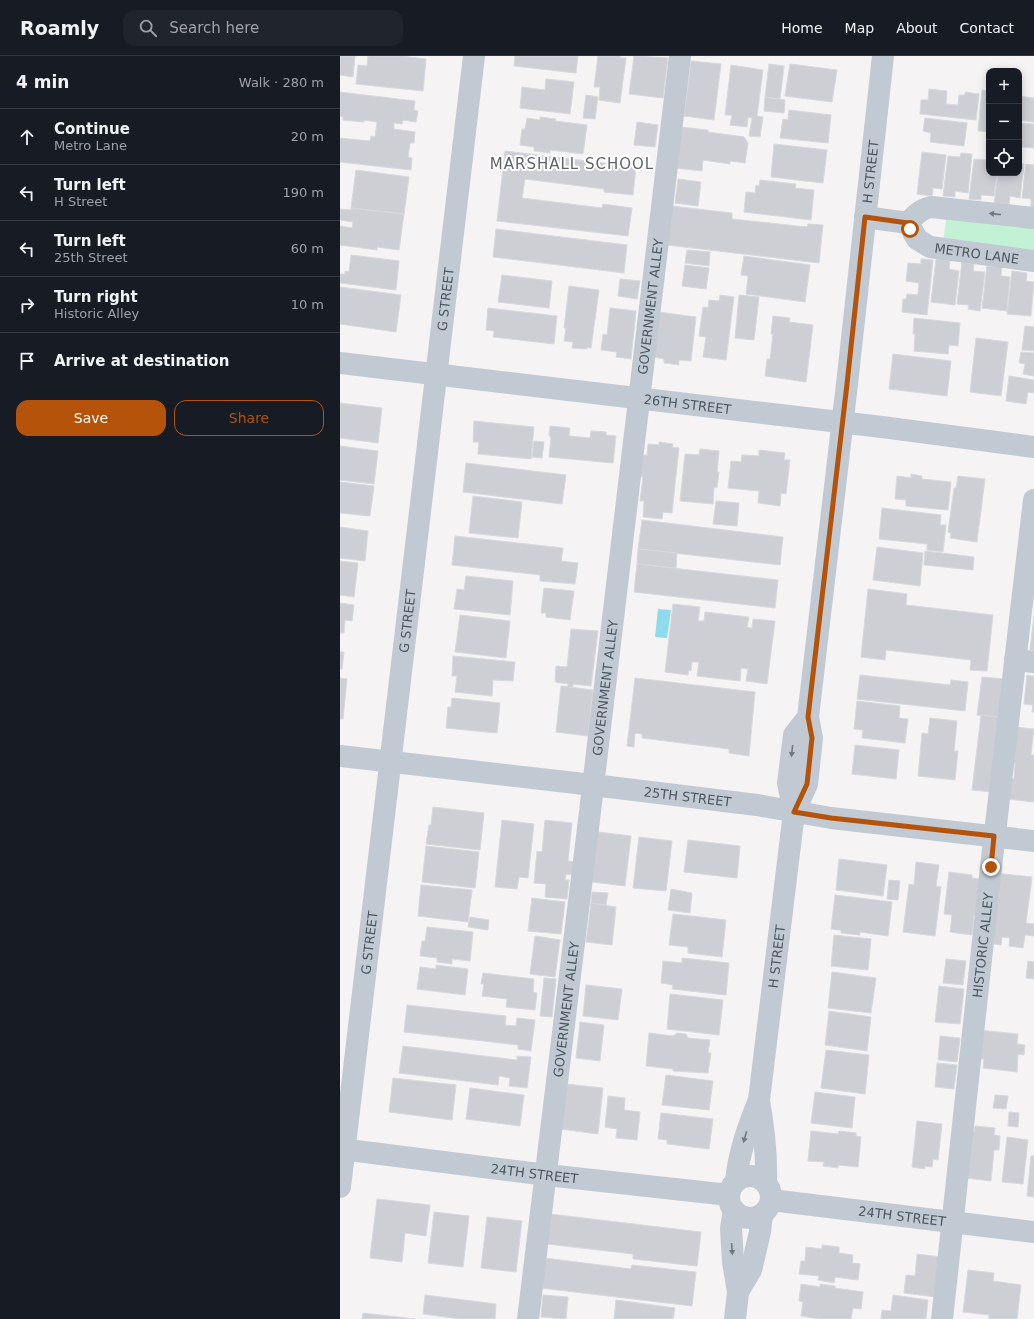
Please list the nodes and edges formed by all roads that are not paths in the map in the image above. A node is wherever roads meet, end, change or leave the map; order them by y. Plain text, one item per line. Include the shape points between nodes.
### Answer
1 (474, 56) edge
2 (680, 56) edge
3 (882, 64) edge
4 (865, 217) junction
5 (1034, 218) edge
6 (908, 223) junction
7 (1034, 261) edge
8 (340, 363) edge
9 (436, 374) junction
10 (639, 399) junction
11 (842, 423) junction
12 (1034, 447) edge
13 (1034, 500) edge
14 (1025, 661) edge
15 (340, 756) edge
16 (391, 762) junction
17 (593, 785) junction
18 (794, 812) junction
19 (994, 836) junction
20 (1034, 841) edge
21 (759, 1100) junction
22 (342, 1149) edge
23 (546, 1175) junction
24 (340, 1187) edge
25 (733, 1196) junction
26 (766, 1199) junction
27 (953, 1222) junction
28 (1034, 1232) edge
29 (738, 1292) junction
30 (528, 1319) edge
31 (735, 1319) edge
32 (942, 1319) edge

1 - 9 street, G STREET
2 - 10 street, GOVERNMENT ALLEY
3 - 4 street, H STREET
4 - 6 street
4 - 11 street, H STREET
5 -> 6 street via 931,207 921,210
6 - 7 street, METRO LANE via 917,239 930,247
8 - 9 street, 26TH STREET
9 - 10 street, 26TH STREET
9 - 16 street, G STREET
10 - 11 street, 26TH STREET
10 - 17 street, GOVERNMENT ALLEY
11 - 12 street, 26TH STREET
11 - 18 street, H STREET via 808,717 812,738 807,784
13 - 14 street, HISTORIC ALLEY
14 - 19 street, HISTORIC ALLEY
15 - 16 street, 25TH STREET
16 - 17 street, 25TH STREET
16 - 22 street, G STREET
17 - 18 street, 25TH STREET via 757,805
17 - 23 street, GOVERNMENT ALLEY
18 - 19 street, 25TH STREET
18 - 21 street, H STREET
19 - 20 street, 25TH STREET
19 - 27 street, HISTORIC ALLEY
21 -> 25 street, H STREET via 738,1162
21 - 26 street, H STREET via 767,1166
22 - 23 street, 24TH STREET
22 - 24 street, G STREET
23 - 25 street, 24TH STREET
23 - 30 street, GOVERNMENT ALLEY
25 - 26 street via 738,1215 750,1218
25 - 26 street via 748,1176 761,1179
25 -> 29 street, H STREET via 731,1228
26 - 27 street, 24TH STREET
26 - 29 street, H STREET via 751,1270
27 - 28 street, 24TH STREET
27 - 32 street, HISTORIC ALLEY
29 - 31 street, H STREET

